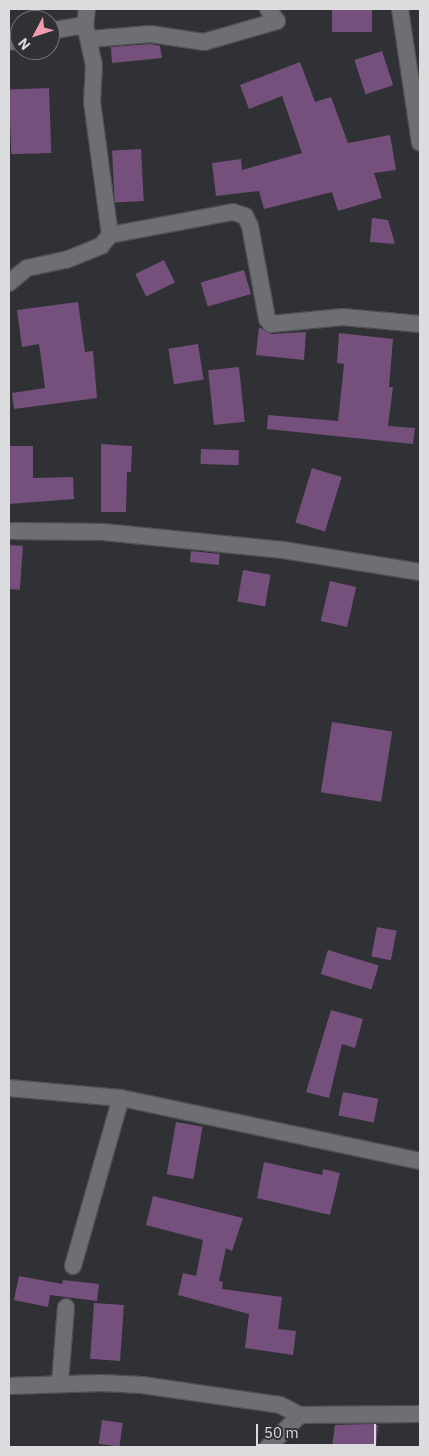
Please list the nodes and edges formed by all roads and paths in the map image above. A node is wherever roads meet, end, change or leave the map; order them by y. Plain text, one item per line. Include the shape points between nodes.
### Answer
1 (87, 9) edge
2 (268, 9) edge
3 (400, 9) edge
4 (60, 31) edge
5 (88, 32) junction
6 (420, 143) edge
7 (110, 235) junction
8 (9, 283) edge
9 (420, 324) edge
10 (9, 531) edge
11 (420, 572) edge
12 (9, 1088) edge
13 (121, 1098) junction
14 (420, 1161) edge
15 (73, 1266) dead end
16 (66, 1307) dead end
17 (60, 1384) junction
18 (9, 1386) edge
19 (420, 1414) edge
20 (300, 1415) junction
21 (268, 1447) edge

1 - 5 street
2 - 5 street via 277,21 204,42 151,34
3 - 6 street
4 - 5 street
5 - 7 street via 94,65 92,102
7 - 8 street via 101,246 66,260 27,268
7 - 9 street via 233,212 245,216 250,226 267,319 271,324 343,317
10 - 11 street via 103,532 283,550
12 - 13 street
13 - 14 street
13 - 15 street
16 - 17 street
17 - 18 street
17 - 20 street via 142,1385 209,1393 280,1405
19 - 20 street
20 - 21 street

